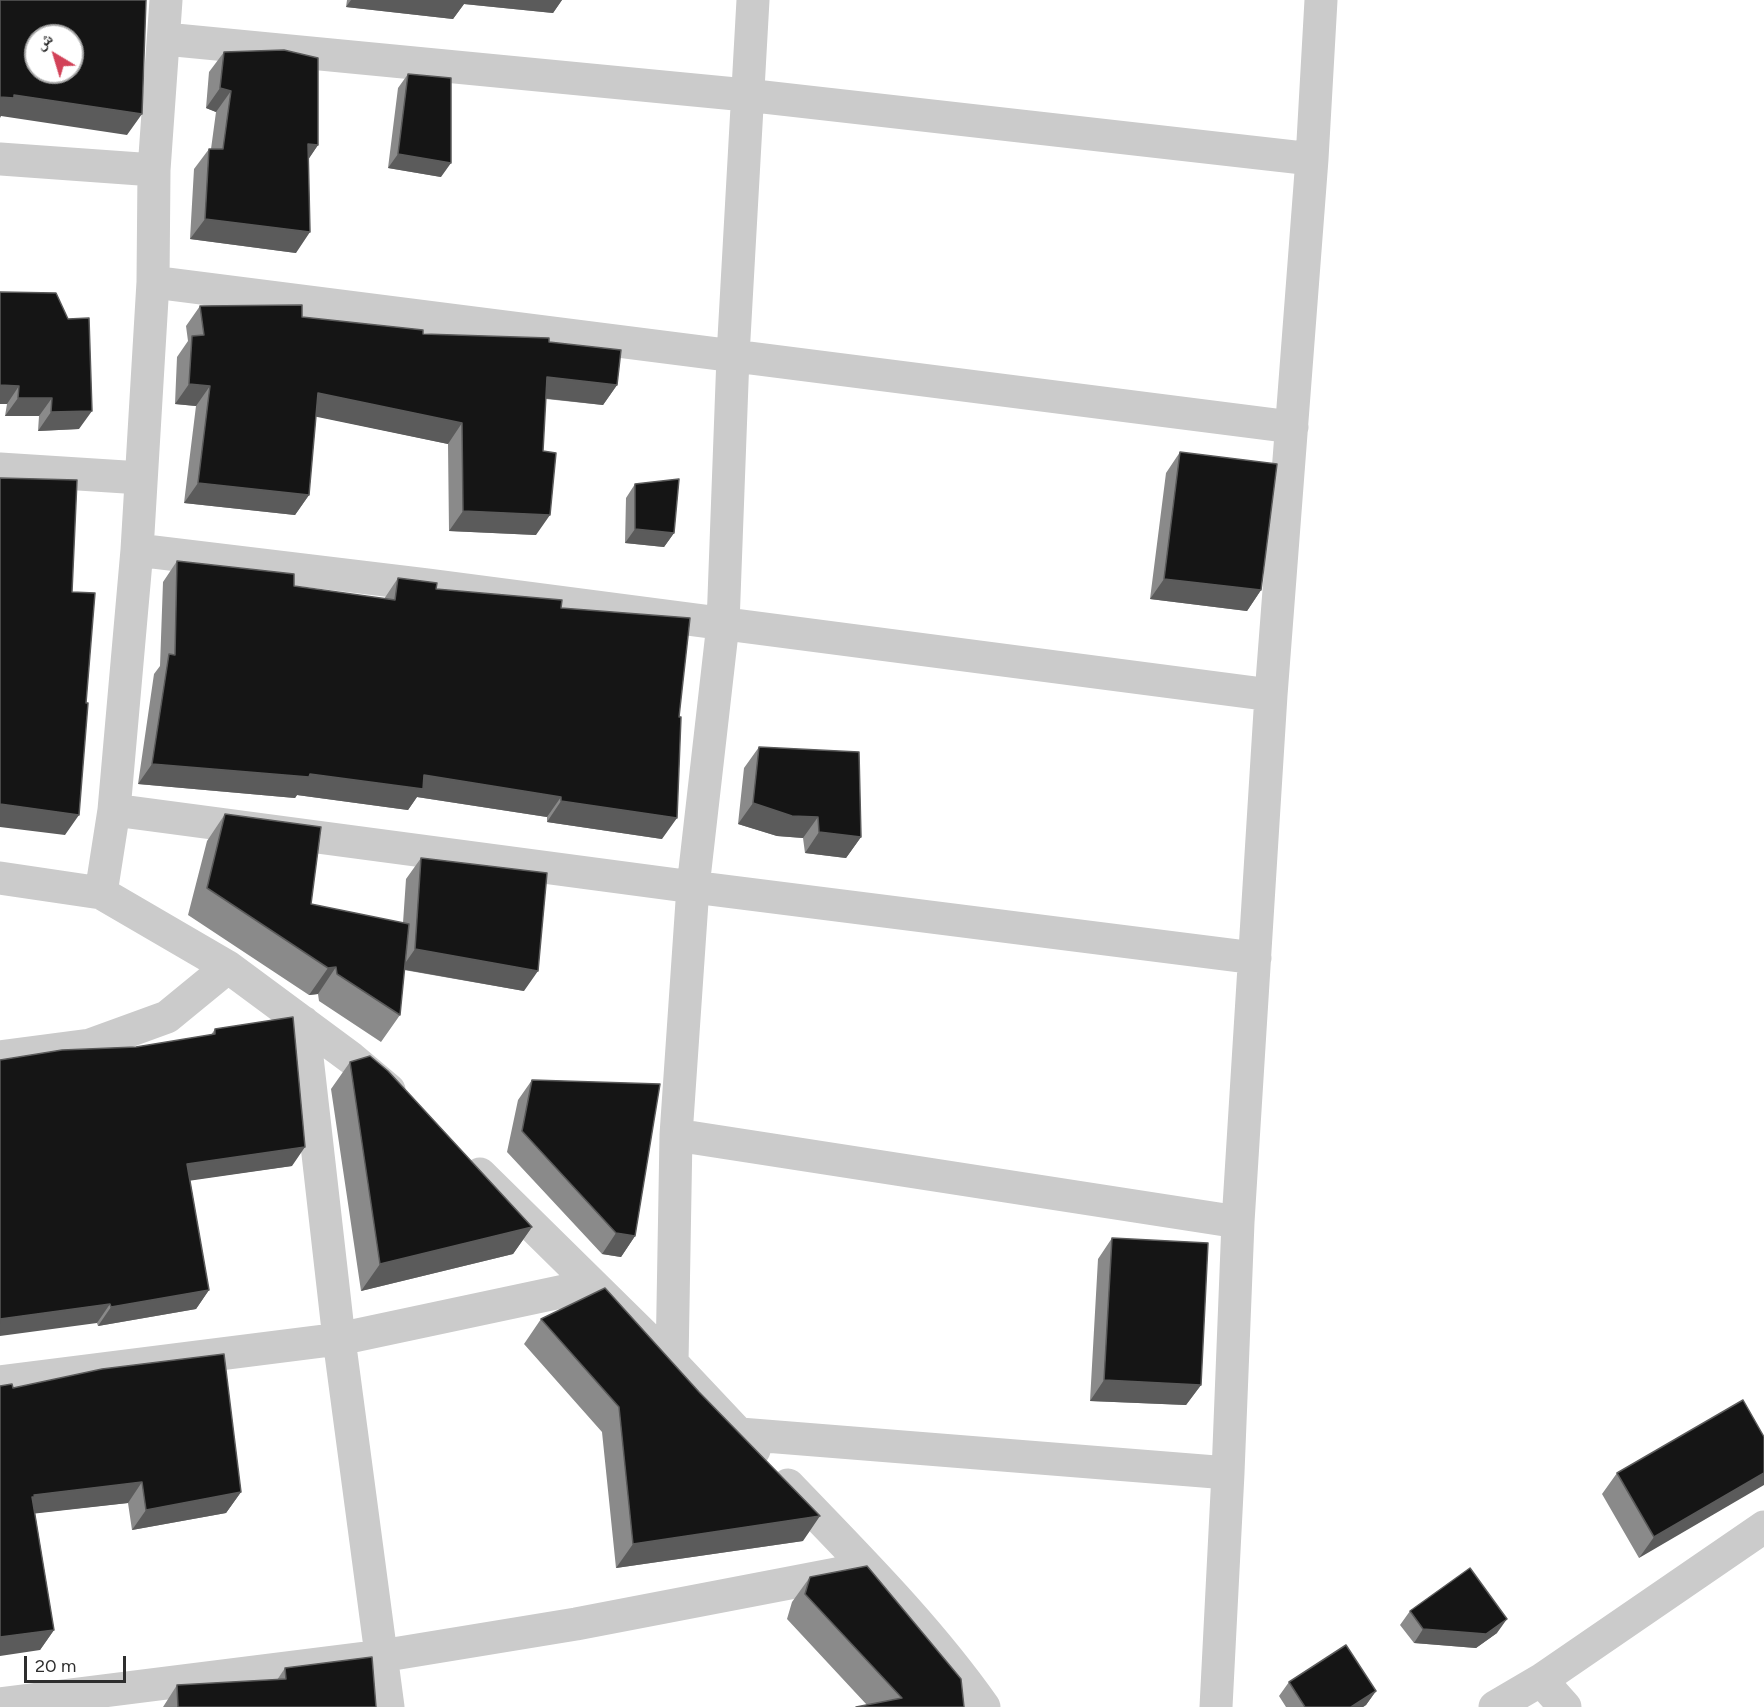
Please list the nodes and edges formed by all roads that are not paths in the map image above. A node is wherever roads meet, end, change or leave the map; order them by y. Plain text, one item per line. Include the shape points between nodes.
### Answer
1 (166, 0) edge
2 (753, 0) edge
3 (1322, 0) edge
4 (165, 39) junction
5 (746, 94) junction
6 (0, 159) edge
7 (1312, 159) junction
8 (154, 170) junction
9 (153, 282) junction
10 (733, 356) junction
11 (1292, 427) junction
12 (0, 469) edge
13 (141, 478) junction
14 (137, 550) junction
15 (723, 624) junction
16 (1271, 695) junction
17 (114, 810) junction
18 (0, 878) edge
19 (693, 887) junction
20 (101, 893) junction
21 (1255, 958) junction
22 (228, 968) junction
23 (303, 1022) junction
24 (0, 1057) edge
25 (414, 1111) edge
26 (676, 1134) junction
27 (457, 1152) edge
28 (1238, 1222) junction
29 (593, 1285) junction
30 (339, 1339) junction
31 (672, 1363) junction
32 (0, 1382) edge
33 (740, 1434) junction
34 (1228, 1473) junction
35 (1764, 1527) edge
36 (868, 1568) junction
37 (381, 1656) junction
38 (1541, 1680) junction
39 (0, 1704) edge
40 (388, 1707) edge
41 (984, 1707) edge
42 (1216, 1707) edge
43 (1495, 1707) edge
44 (1565, 1707) edge

1 - 4 street
2 - 5 street
3 - 7 street
4 - 5 street
4 - 8 street
5 - 7 street
5 - 10 street
6 - 8 street
7 - 11 street
8 - 9 street
9 - 10 street
9 - 13 street
10 - 11 street
10 - 15 street
11 - 16 street
12 - 13 street
13 - 14 street
14 - 15 street
14 - 17 street
15 - 16 street
15 - 19 street
16 - 21 street
17 - 19 street
17 - 20 street
18 - 20 street
19 - 21 street
19 - 26 street
20 - 22 street
21 - 28 street
22 - 23 street
22 - 24 street via 167,1017 90,1045
23 - 25 street
23 - 30 street
26 - 28 street
26 - 31 street
27 - 29 street
28 - 34 street
29 - 30 street
29 - 31 street
30 - 32 street
30 - 37 street
31 - 33 street
33 - 34 street
33 - 36 street
34 - 42 street
35 - 38 street
36 - 37 street via 576,1624
36 - 41 street via 960,1673
37 - 39 street
37 - 40 street
38 - 43 street
38 - 44 street

